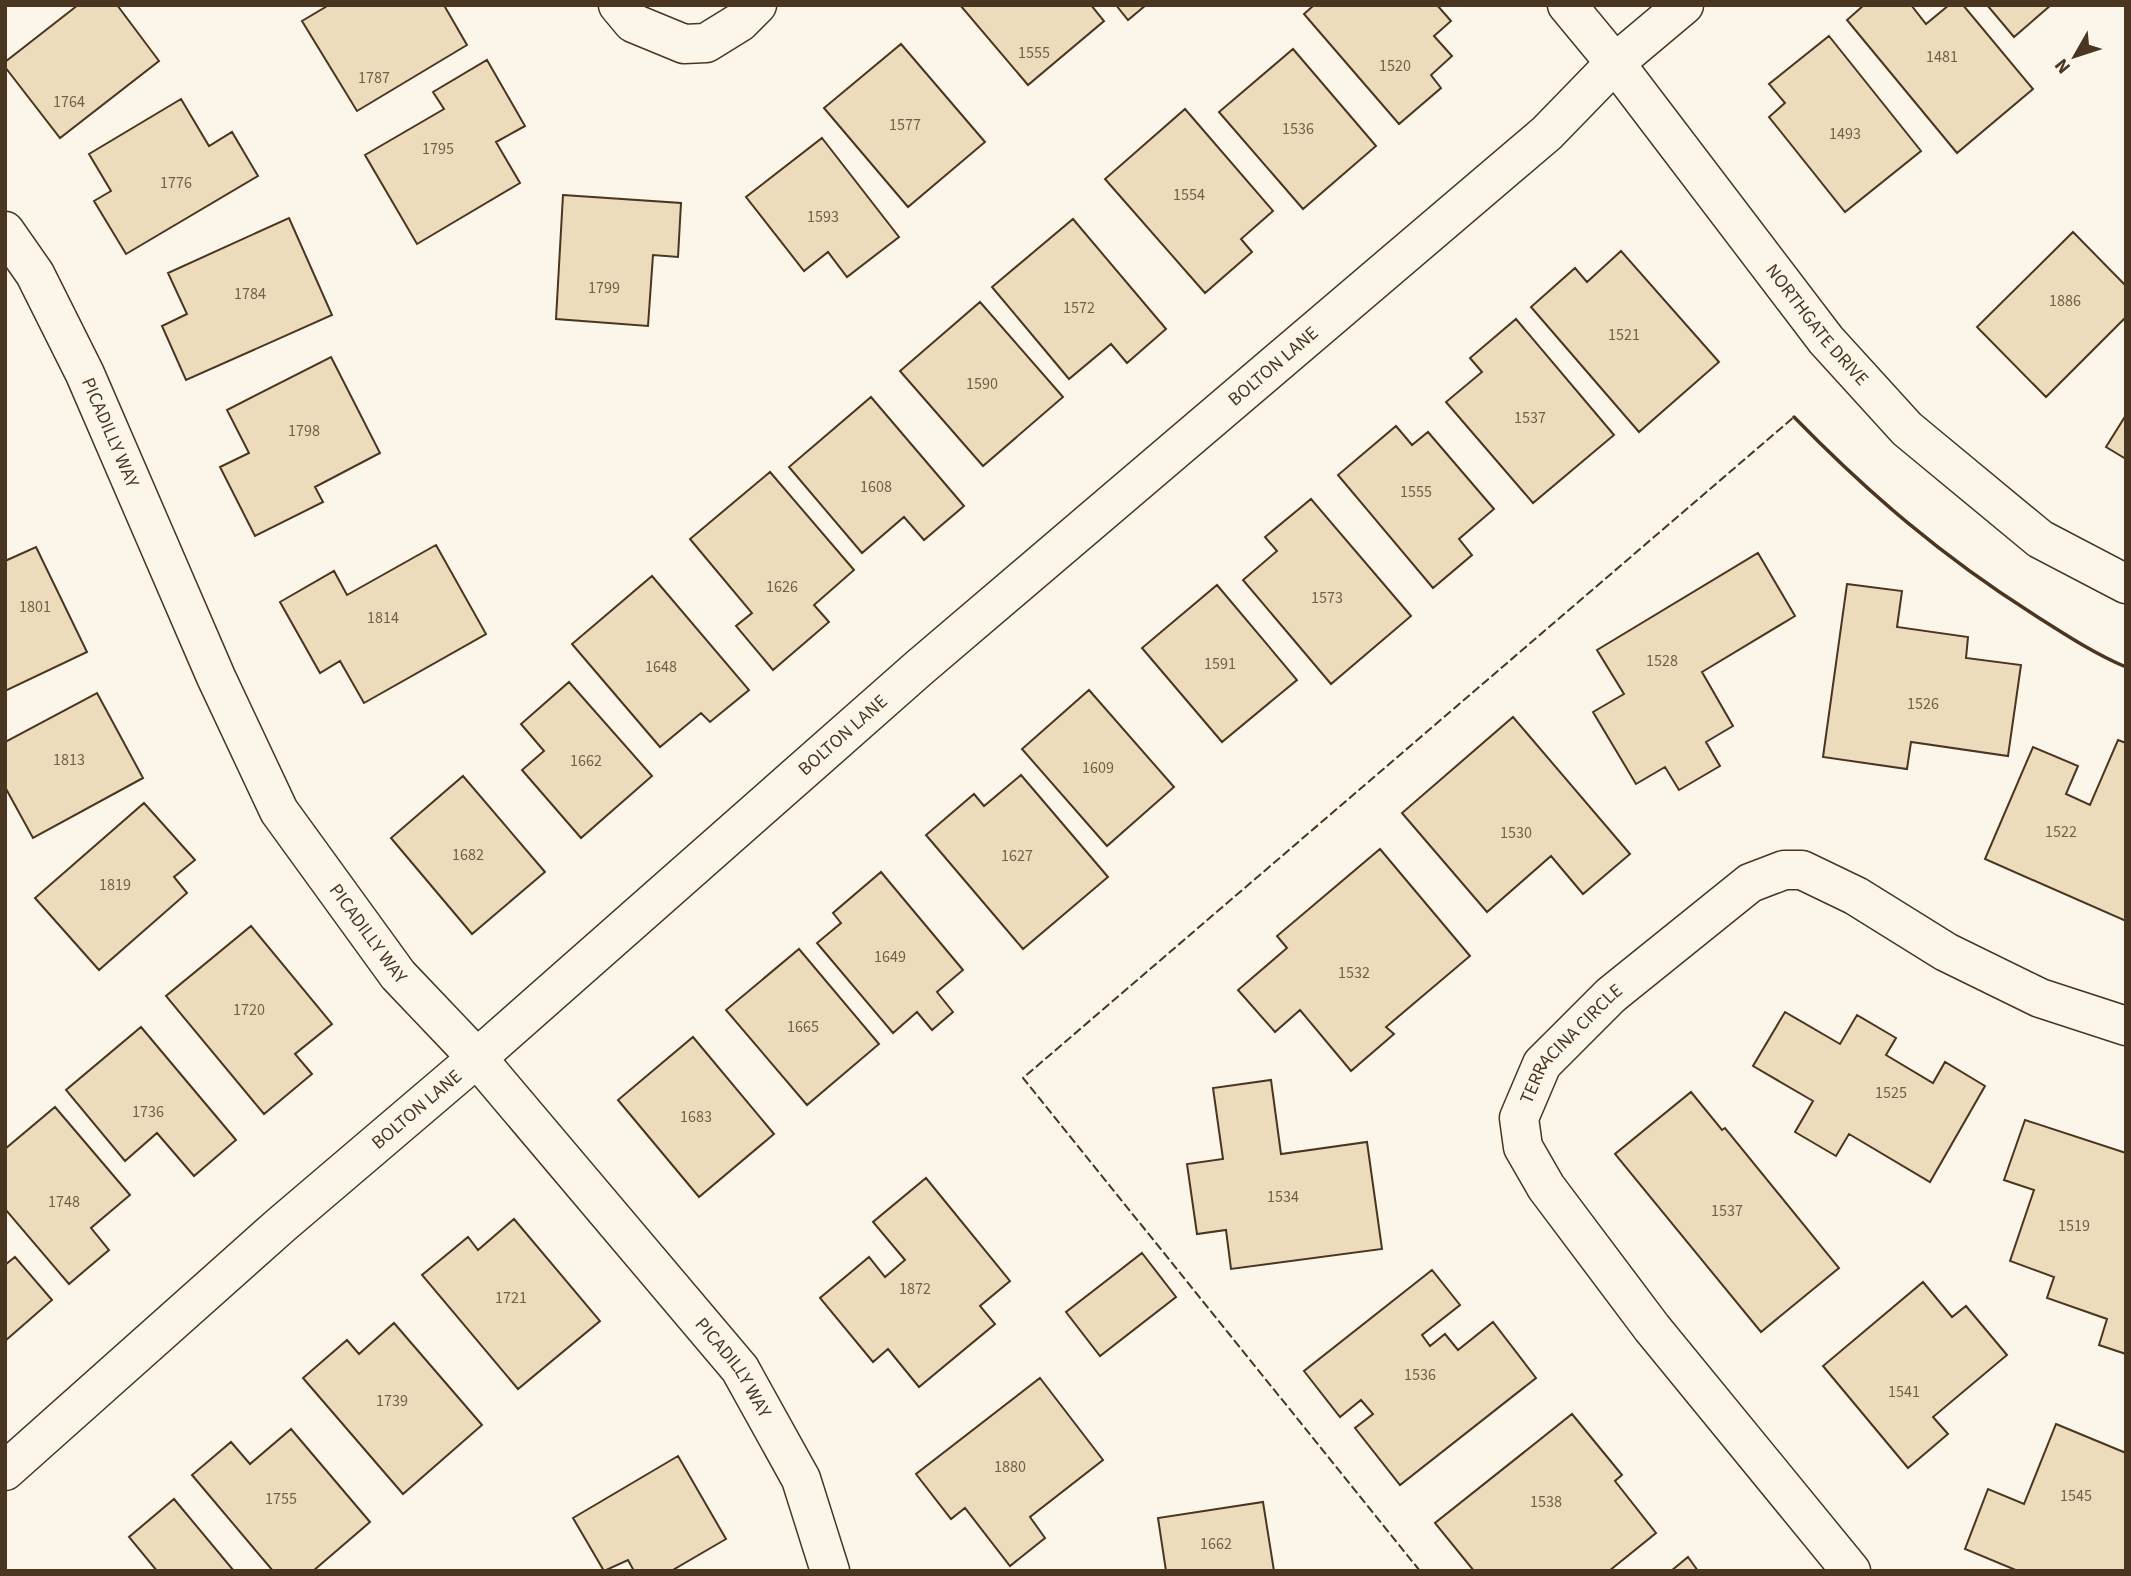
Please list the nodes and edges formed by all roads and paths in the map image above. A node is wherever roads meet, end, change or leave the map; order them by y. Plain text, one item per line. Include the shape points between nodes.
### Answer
1 (618, 5) edge
2 (757, 5) edge
3 (1567, 5) edge
4 (1684, 5) edge
5 (1615, 63) junction
6 (5, 231) edge
7 (2126, 584) edge
8 (2126, 1026) edge
9 (477, 1058) junction
10 (5, 1471) edge
11 (830, 1571) edge
12 (1852, 1571) edge

1 - 2 street via 634,23 684,44 706,43
3 - 5 street, NORTHGATE DRIVE
4 - 5 street, BOLTON LANE
5 - 7 street, NORTHGATE DRIVE via 1826,340 1907,429 2040,539
5 - 9 street, BOLTON LANE via 1547,133 919,668
6 - 9 street, PICADILLY WAY via 35,274 85,374 279,811 398,975
8 - 12 street, TERRACINA CIRCLE via 2040,998 1946,952 1856,896 1802,870 1784,870 1751,883 1686,934 1611,995 1542,1064 1519,1118 1522,1147 1546,1187 1652,1328
9 - 10 street, BOLTON LANE
9 - 11 street, PICADILLY WAY via 740,1369 801,1479

